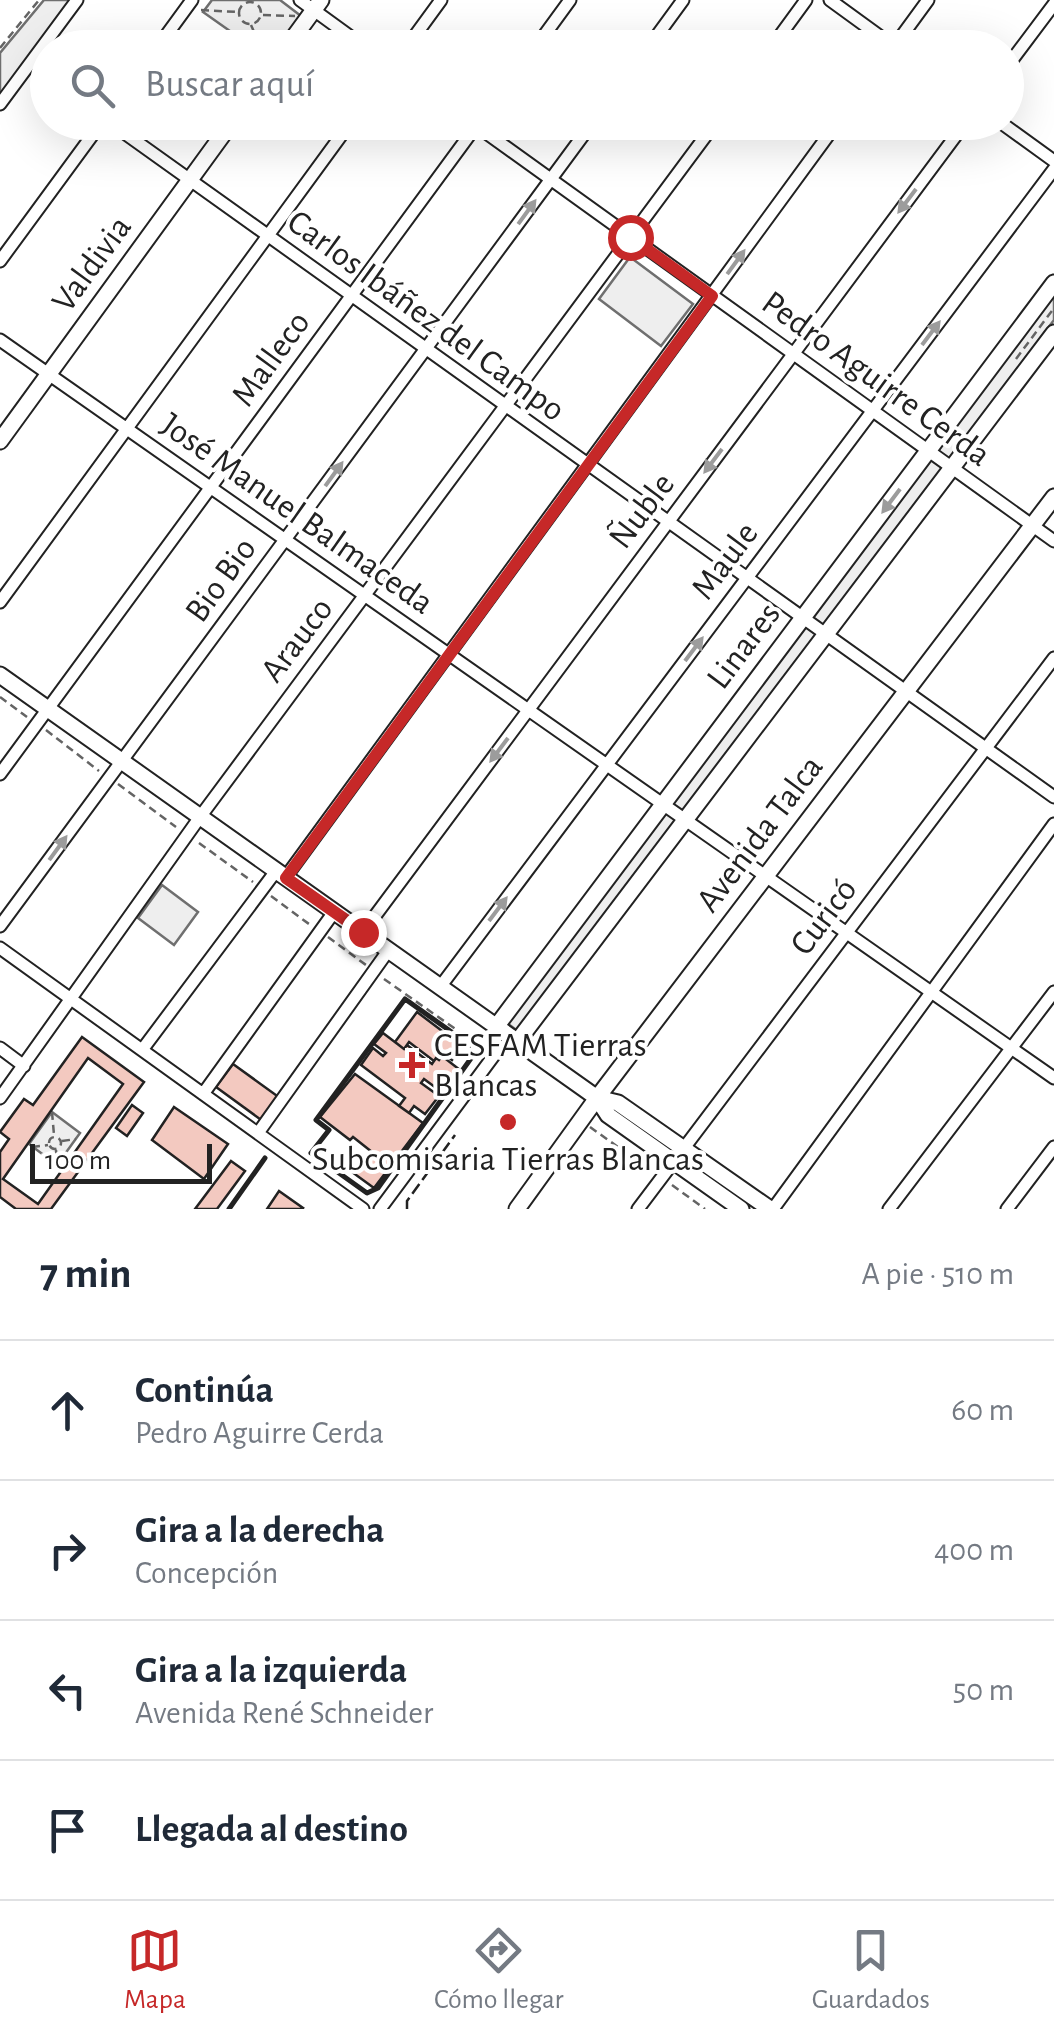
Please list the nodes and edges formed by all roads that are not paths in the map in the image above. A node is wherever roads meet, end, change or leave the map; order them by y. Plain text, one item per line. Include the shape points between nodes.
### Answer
1 (77, 0) edge
2 (441, 0) edge
3 (570, 0) edge
4 (683, 0) edge
5 (806, 0) edge
6 (830, 0) edge
7 (928, 0) edge
8 (1054, 4) edge
9 (188, 5) edge
10 (311, 6) edge
11 (55, 30) edge
12 (170, 30) edge
13 (297, 30) edge
14 (342, 30) edge
15 (419, 30) edge
16 (548, 30) edge
17 (661, 30) edge
18 (784, 30) edge
19 (871, 30) edge
20 (906, 30) edge
21 (1024, 44) edge
22 (30, 63) edge
23 (0, 104) edge
24 (91, 140) edge
25 (131, 140) edge
26 (219, 140) edge
27 (338, 140) edge
28 (464, 140) edge
29 (497, 140) edge
30 (580, 140) edge
31 (703, 140) edge
32 (825, 140) edge
33 (953, 140) edge
34 (1023, 140) edge
35 (1054, 165) edge
36 (190, 180) junction
37 (550, 180) junction
38 (268, 236) junction
39 (630, 237) junction
40 (0, 261) edge
41 (1054, 283) edge
42 (352, 296) junction
43 (712, 296) junction
44 (1054, 333) edge
45 (0, 340) edge
46 (426, 350) junction
47 (794, 354) junction
48 (49, 374) junction
49 (505, 406) junction
50 (872, 411) junction
51 (127, 428) junction
52 (0, 441) edge
53 (928, 451) junction
54 (588, 465) junction
55 (952, 468) junction
56 (210, 487) junction
57 (1054, 497) edge
58 (668, 522) junction
59 (1032, 526) junction
60 (285, 540) junction
61 (1054, 541) edge
62 (746, 579) junction
63 (365, 595) junction
64 (0, 602) edge
65 (802, 618) junction
66 (825, 635) junction
67 (449, 654) junction
68 (1054, 658) edge
69 (0, 675) edge
70 (906, 692) junction
71 (47, 709) junction
72 (528, 710) junction
73 (986, 749) junction
74 (122, 762) junction
75 (607, 765) junction
76 (0, 774) edge
77 (1054, 797) edge
78 (664, 804) junction
79 (200, 817) junction
80 (686, 820) junction
81 (1054, 824) edge
82 (281, 874) junction
83 (766, 876) junction
84 (334, 912) junction
85 (0, 926) edge
86 (363, 932) junction
87 (846, 933) junction
88 (0, 948) edge
89 (388, 950) junction
90 (440, 987) junction
91 (930, 992) junction
92 (1054, 992) edge
93 (72, 1000) junction
94 (496, 1027) junction
95 (517, 1042) junction
96 (0, 1048) edge
97 (1011, 1048) junction
98 (142, 1050) junction
99 (494, 1055) junction
100 (24, 1066) junction
101 (1054, 1078) edge
102 (202, 1094) junction
103 (0, 1098) edge
104 (597, 1098) junction
105 (258, 1133) junction
106 (1054, 1147) edge
107 (678, 1155) junction
108 (363, 1209) edge
109 (380, 1209) edge
110 (517, 1209) edge
111 (638, 1209) edge
112 (742, 1209) edge
113 (771, 1209) edge
114 (890, 1209) edge
115 (1008, 1209) edge

1 - 11 street
2 - 15 street
3 - 16 street
4 - 17 street
5 - 18 street
6 - 19 street
7 - 20 street
8 - 21 street
9 - 12 street
10 - 13 main road
10 - 14 street
22 - 23 street
24 - 40 street
25 - 36 street, Carlos Ibáñez del Campo
26 - 36 main road, Valdivia
27 - 38 street
28 - 42 street, Malleco
29 - 37 street, Pedro Aguirre Cerda
30 - 37 street, Bio Bio
31 - 39 street, Arauco
43 -> 32 street
33 -> 47 street, Ñuble
34 - 35 street
50 -> 35 street, Maule
36 - 38 street, Carlos Ibáñez del Campo
36 - 48 main road, Valdivia
37 - 39 street, Pedro Aguirre Cerda
46 -> 37 street, Bio Bio
38 - 42 street, Carlos Ibáñez del Campo
38 - 51 street
39 - 43 street, Pedro Aguirre Cerda
39 - 49 street, Arauco
41 - 53 main road, Linares
42 - 46 street, Carlos Ibáñez del Campo
42 - 56 street, Malleco
43 - 47 street, Pedro Aguirre Cerda
43 - 54 street
44 - 55 main road, Linares
45 - 48 street, José Manuel Balmaceda
46 - 49 street, Carlos Ibáñez del Campo
60 -> 46 street, Bio Bio
47 - 50 street, Pedro Aguirre Cerda
47 -> 58 street, Ñuble
48 - 51 street, José Manuel Balmaceda
48 - 52 main road, Valdivia
49 - 54 street, Carlos Ibáñez del Campo
49 - 63 street, Arauco
50 - 53 street, Pedro Aguirre Cerda
50 - 62 street, Maule
51 - 56 street, José Manuel Balmaceda
51 - 64 street
53 - 55 street, Pedro Aguirre Cerda
53 -> 65 main road, Linares
54 - 58 street, Carlos Ibáñez del Campo
54 - 67 street
55 - 59 street, Pedro Aguirre Cerda
55 - 66 main road, Linares
56 - 60 street, José Manuel Balmaceda
56 - 71 street, Malleco
57 - 59 main road, Avenida Talca
58 - 62 street, Carlos Ibáñez del Campo
58 - 72 street, Ñuble
59 - 61 street, Pedro Aguirre Cerda
59 - 70 main road, Avenida Talca
60 - 63 street, José Manuel Balmaceda
60 - 74 street, Bio Bio
62 - 65 street, Carlos Ibáñez del Campo
75 -> 62 street, Maule
63 - 67 street, José Manuel Balmaceda
63 - 79 street, Arauco
65 - 66 street, Carlos Ibáñez del Campo
65 - 78 main road, Linares
66 - 70 street, Carlos Ibáñez del Campo
66 - 80 main road, Linares
67 - 72 street, José Manuel Balmaceda
67 - 82 street
68 - 73 street, Curicó
69 - 71 main road
70 - 73 street, Carlos Ibáñez del Campo
70 - 83 main road, Avenida Talca
71 - 74 main road
71 - 76 street, Malleco
72 - 75 street, José Manuel Balmaceda
72 -> 86 street, Ñuble
73 - 77 street, Carlos Ibáñez del Campo
73 - 87 street, Curicó
74 - 79 main road
85 -> 74 street, Bio Bio
75 - 78 street, José Manuel Balmaceda
90 -> 75 street, Maule
78 - 80 street, José Manuel Balmaceda
78 - 94 main road, Linares
79 - 82 main road
79 - 93 street, Arauco
80 - 83 street, José Manuel Balmaceda
80 - 95 main road, Linares
81 - 91 street
82 - 84 main road
82 - 98 street via 262,889
83 - 87 street, José Manuel Balmaceda
83 - 104 main road, Avenida Talca
84 - 86 main road
84 - 102 street
86 - 89 main road
87 - 91 street, José Manuel Balmaceda
87 - 107 street, Curicó
88 - 93 street
89 - 90 main road
89 - 105 street
90 - 94 main road
91 - 97 street, José Manuel Balmaceda
91 - 113 street
92 - 97 street
93 - 98 street
93 - 100 street, Arauco
94 - 95 main road
94 - 99 street
95 - 99 street, Linares
95 - 104 main road
96 - 100 street
97 - 101 street, José Manuel Balmaceda
97 - 114 street
98 - 102 street
99 - 109 street
100 - 103 street, Arauco
102 - 105 street
104 - 107 main road via 618,1103
104 - 110 main road, Avenida Talca
105 - 108 street
106 - 115 street
107 - 111 street, Curicó
107 - 112 main road
107 - 113 main road

